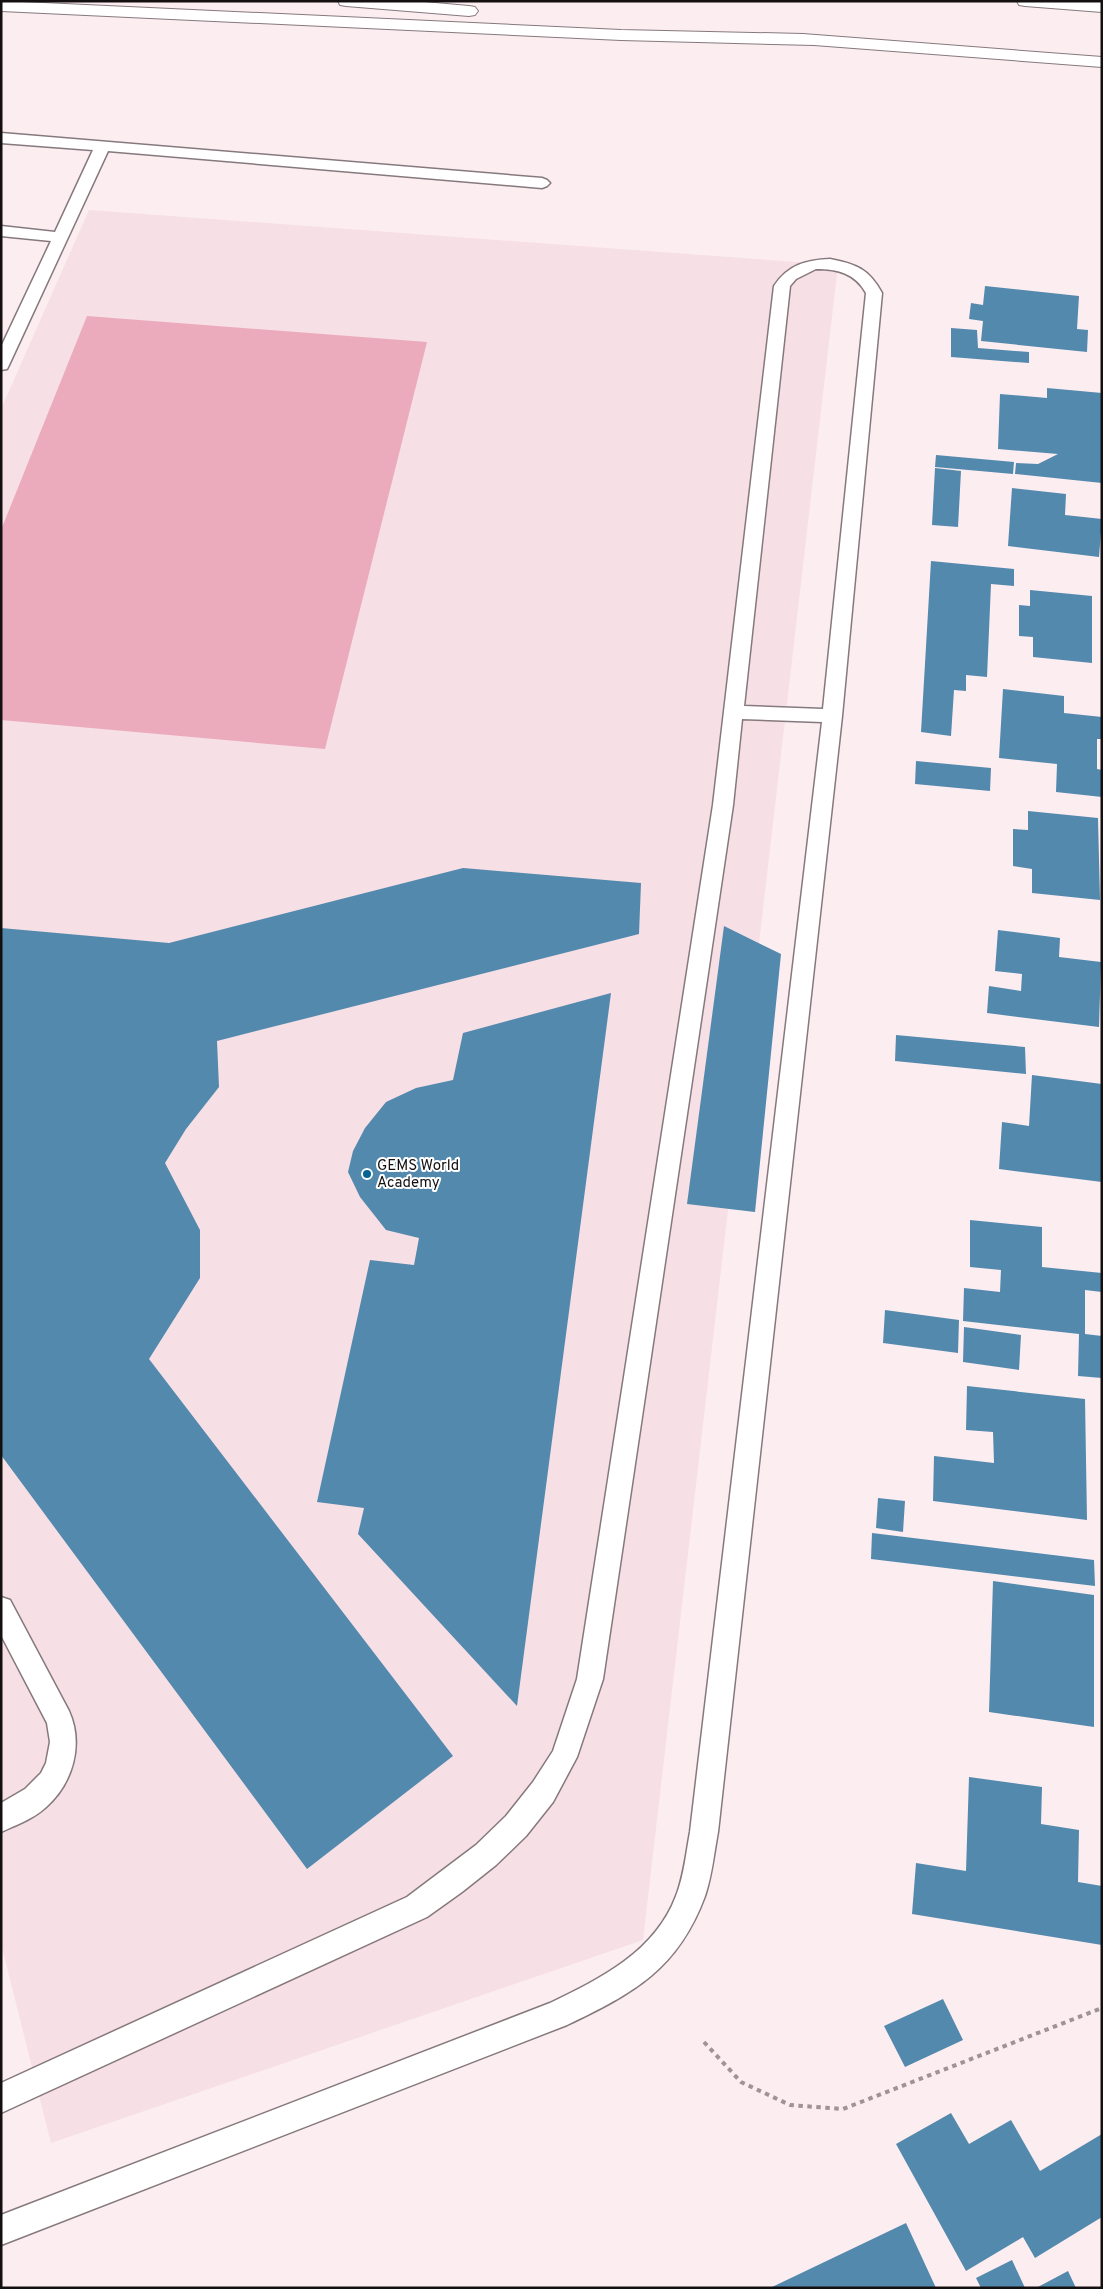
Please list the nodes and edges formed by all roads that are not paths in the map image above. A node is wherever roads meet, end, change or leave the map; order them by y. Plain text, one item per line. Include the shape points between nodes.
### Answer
1 (346, 1) edge
2 (1025, 1) edge
3 (1, 6) edge
4 (1102, 7) edge
5 (820, 40) junction
6 (1102, 62) edge
7 (1, 138) edge
8 (103, 146) junction
9 (542, 183) dead end
10 (1, 231) edge
11 (60, 237) junction
12 (1, 365) edge
13 (734, 712) junction
14 (832, 716) junction
15 (1, 1609) edge
16 (1, 1818) edge
17 (1, 2098) edge
18 (1, 2230) edge

1 - 5 highway
2 - 4 highway
3 - 5 highway via 621,36
5 - 6 highway
7 - 8 lane
8 - 9 lane
8 - 11 lane
10 - 11 lane
11 - 12 lane
13 - 14 lane
13 - 14 lane via 782,286 786,278 804,267 823,265 844,267 865,277 874,293
13 - 17 lane via 723,805 590,1680 564,1757 543,1792 516,1826 486,1855 417,1907
14 - 18 lane via 704,1832 691,1895 679,1924 661,1950 635,1973 598,1996 565,2011
15 - 16 lane via 60,1720 64,1751 49,1786 34,1800

